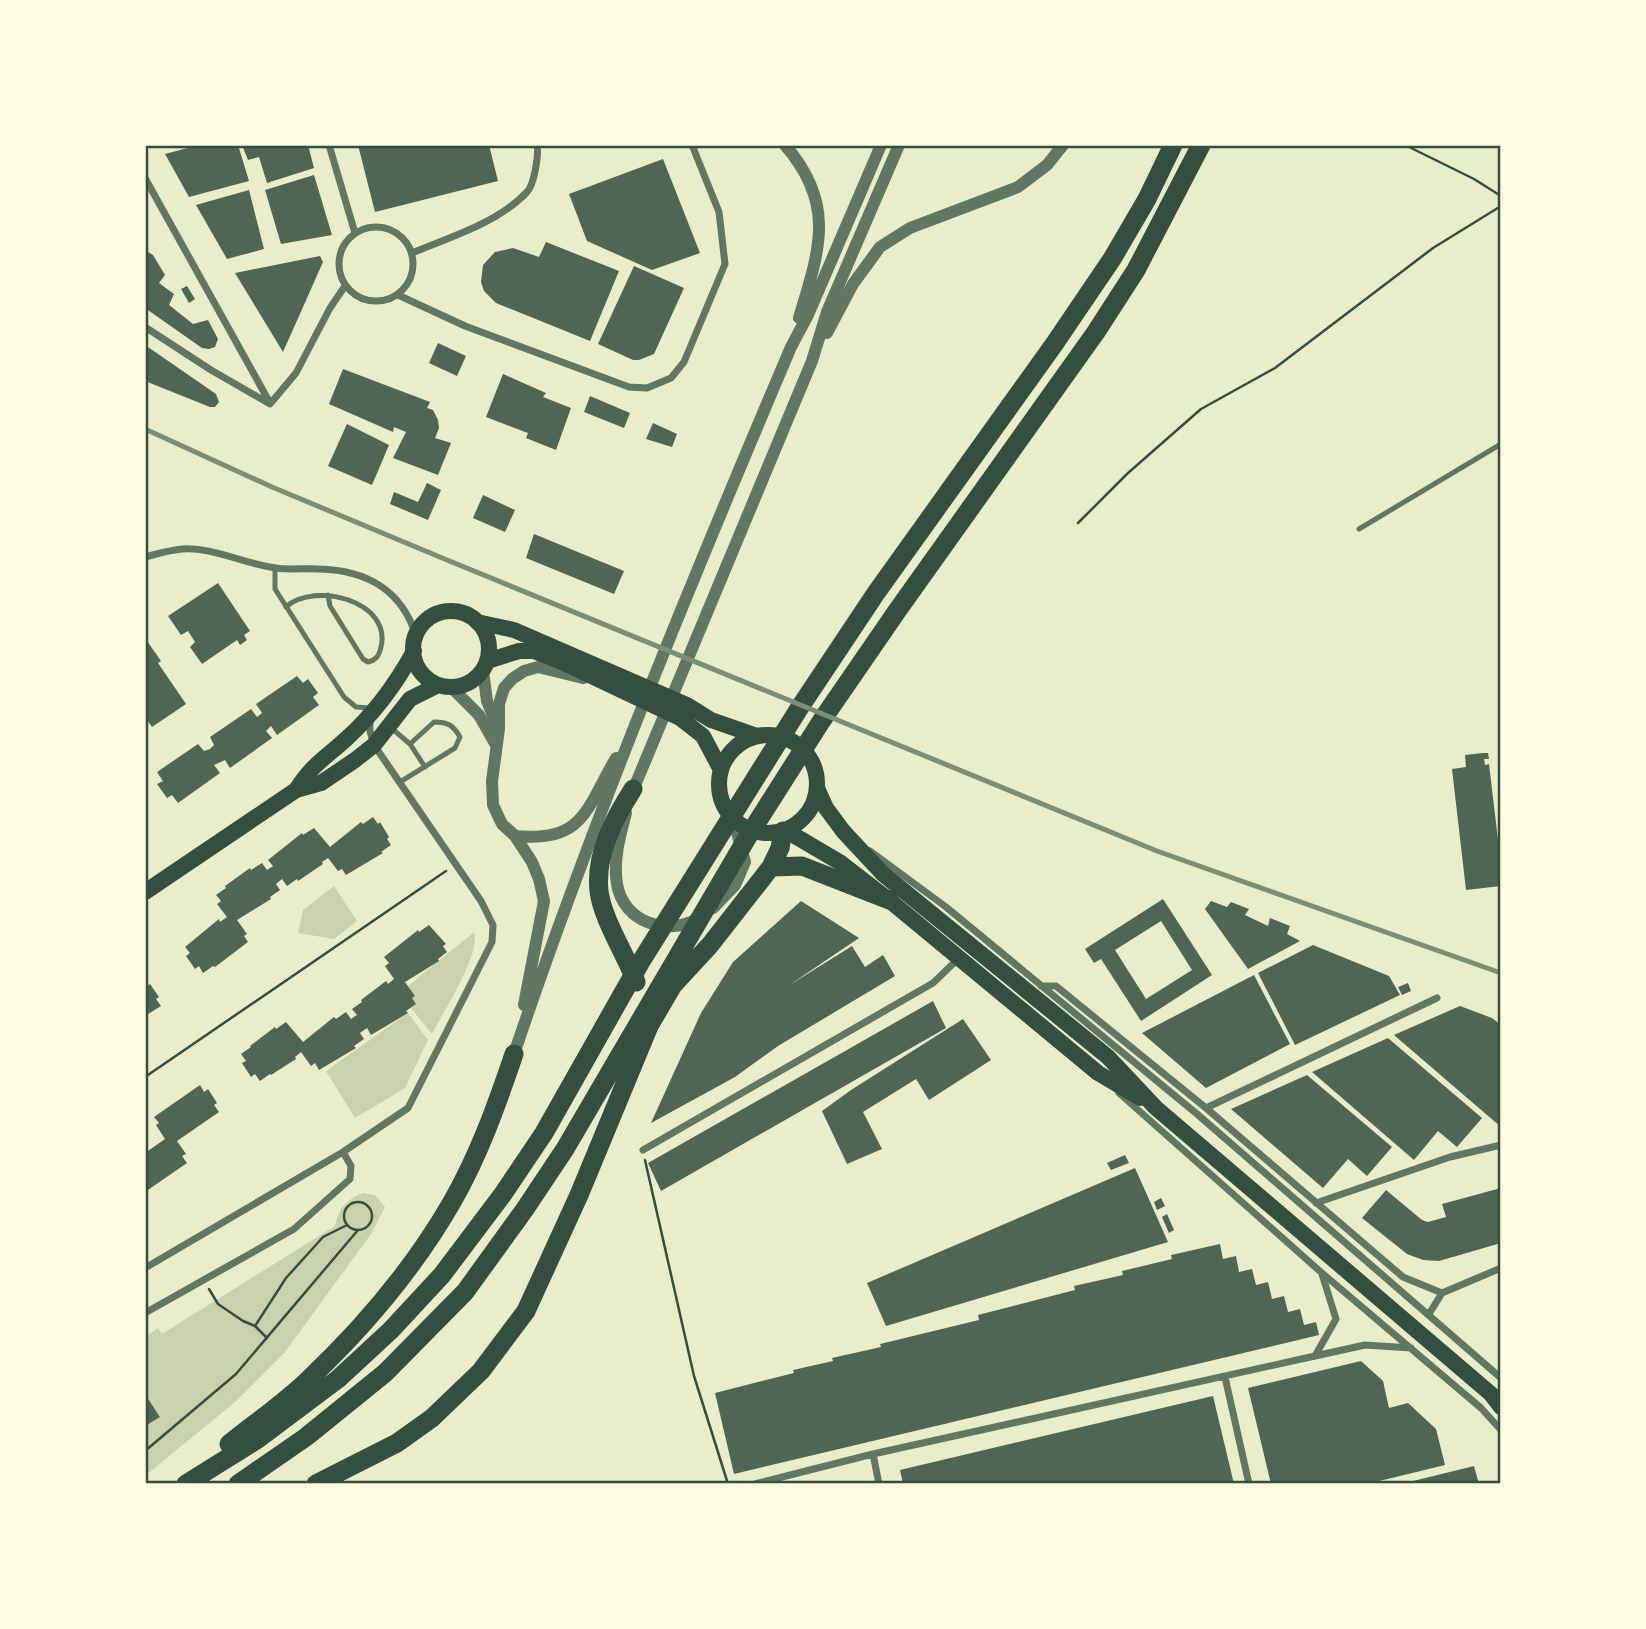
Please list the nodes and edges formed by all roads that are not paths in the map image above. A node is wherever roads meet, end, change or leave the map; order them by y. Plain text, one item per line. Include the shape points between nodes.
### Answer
1 (329, 145) edge
2 (537, 145) edge
3 (692, 145) edge
4 (785, 145) edge
5 (881, 145) edge
6 (899, 145) edge
7 (1063, 145) edge
8 (1173, 145) edge
9 (1200, 147) edge
10 (145, 178) edge
11 (355, 233) junction
12 (412, 253) junction
13 (345, 286) junction
14 (398, 295) junction
15 (145, 327) edge
16 (791, 347) junction
17 (812, 361) junction
18 (270, 404) junction
19 (1501, 444) edge
20 (1359, 529) dead end
21 (145, 557) edge
22 (275, 568) junction
23 (328, 596) junction
24 (286, 607) junction
25 (477, 622) junction
26 (415, 644) junction
27 (485, 666) junction
28 (444, 686) junction
29 (616, 688) junction
30 (373, 711) junction
31 (389, 727) junction
32 (499, 729) junction
33 (632, 730) junction
34 (757, 736) junction
35 (410, 744) junction
36 (374, 745) junction
37 (496, 745) junction
38 (425, 767) junction
39 (721, 769) junction
40 (400, 782) junction
41 (817, 788) junction
42 (633, 789) junction
43 (296, 790) junction
44 (733, 818) junction
45 (784, 831) junction
46 (844, 831) junction
47 (514, 836) junction
48 (771, 867) junction
49 (145, 892) edge
50 (889, 900) junction
51 (959, 958) junction
52 (1041, 986) junction
53 (1437, 998) dead end
54 (649, 1026) junction
55 (514, 1054) junction
56 (1098, 1073) junction
57 (1156, 1108) junction
58 (1206, 1108) junction
59 (1501, 1146) edge
60 (643, 1150) road end
61 (343, 1152) junction
62 (1316, 1202) junction
63 (145, 1268) edge
64 (1501, 1268) edge
65 (1321, 1273) junction
66 (1442, 1293) junction
67 (145, 1314) edge
68 (1429, 1314) junction
69 (1411, 1348) junction
70 (1315, 1356) junction
71 (1225, 1377) junction
72 (1501, 1378) edge
73 (1498, 1400) edge
74 (1501, 1430) edge
75 (873, 1454) junction
76 (178, 1484) edge
77 (186, 1484) edge
78 (238, 1484) edge
79 (316, 1484) edge
80 (755, 1484) edge
81 (879, 1484) edge
82 (1249, 1484) edge

1 - 11 street
2 - 12 street via 529,190 496,216
3 - 14 street via 719,212 725,264 684,362 671,378 647,388 629,387 465,326
4 - 16 street via 809,179 821,222 815,265
5 - 16 street
6 - 17 street via 827,312
7 - 17 street via 1048,164 1018,187 910,228 880,247 853,284
8 - 77 highway via 1112,259 876,593 728,820 544,1133 503,1194 442,1275 338,1379
9 - 78 highway via 1136,270 897,611 747,838 565,1149 525,1209 465,1292 385,1373
10 - 18 street
11 - 12 street via 377,226 389,229
11 - 13 street via 341,252
12 - 14 street via 412,277
13 - 14 street via 364,300 376,302
13 - 18 street via 296,373
15 - 18 street
16 - 33 street
17 - 42 street
19 - 20 lane
21 - 22 street via 182,549 204,550
22 - 24 lane via 275,589
22 - 26 street via 359,575 384,587 408,613
23 - 23 lane via 363,659 373,661 382,644 382,628 374,616 361,606
23 - 24 lane via 307,595
24 - 30 lane via 344,697 356,707
25 - 26 main road via 461,613 443,612 426,621
25 - 27 main road via 488,640
25 - 34 main road via 514,630 687,705 711,720
26 - 28 main road via 421,671
26 - 30 main road via 400,677
27 - 28 main road via 469,683
27 - 29 main road via 506,654 534,651
27 - 32 street via 487,701
28 - 31 main road via 410,699
28 - 37 street via 479,715
29 - 32 street via 538,667 524,671 504,688
29 - 39 main road via 680,718 703,736
30 - 36 street via 370,731
30 - 43 main road via 309,769
31 - 35 lane
31 - 36 main road
32 - 37 street
33 - 47 street via 593,804 573,827 538,839
33 - 55 street
34 - 39 main road via 730,753
34 - 41 main road via 788,739 802,749 816,771
35 - 38 lane
35 - 38 lane via 434,722 455,727 460,737 455,748
36 - 40 street
36 - 43 main road via 321,783
37 - 47 street via 493,805
38 - 40 lane
39 - 44 main road via 723,804
40 - 61 street via 481,901 493,925 492,942 408,1108
41 - 45 main road via 807,814
41 - 46 main road
42 - 44 street via 616,858 617,886 627,906 645,922 665,929 688,925 710,911 735,884 745,862
42 - 54 highway via 616,816 598,865 599,893 635,977
43 - 49 main road
44 - 45 main road via 763,833
45 - 48 highway
45 - 50 main road via 841,863
46 - 52 street
46 - 57 main road via 883,874 1108,1057
47 - 55 street via 532,862 544,901
48 - 50 highway via 802,866
48 - 54 highway via 673,985
50 - 51 main road
51 - 56 main road
51 - 60 street via 933,984
52 - 58 street via 1056,986
52 - 68 street
53 - 58 street
54 - 79 highway via 526,1311 481,1371 432,1418 397,1443
55 - 76 highway via 489,1126 453,1201 404,1275 306,1382
56 - 57 main road
56 - 65 street
57 - 73 main road
58 - 62 street
59 - 62 street via 1450,1157
61 - 63 street
61 - 67 street via 351,1166 350,1179 294,1230
62 - 66 street via 1403,1277
64 - 66 street
65 - 69 street
65 - 70 street via 1336,1319
66 - 68 street
68 - 72 street
69 - 70 street via 1365,1345
69 - 74 street
70 - 71 street
71 - 75 street
71 - 82 street
75 - 80 street
75 - 81 street

